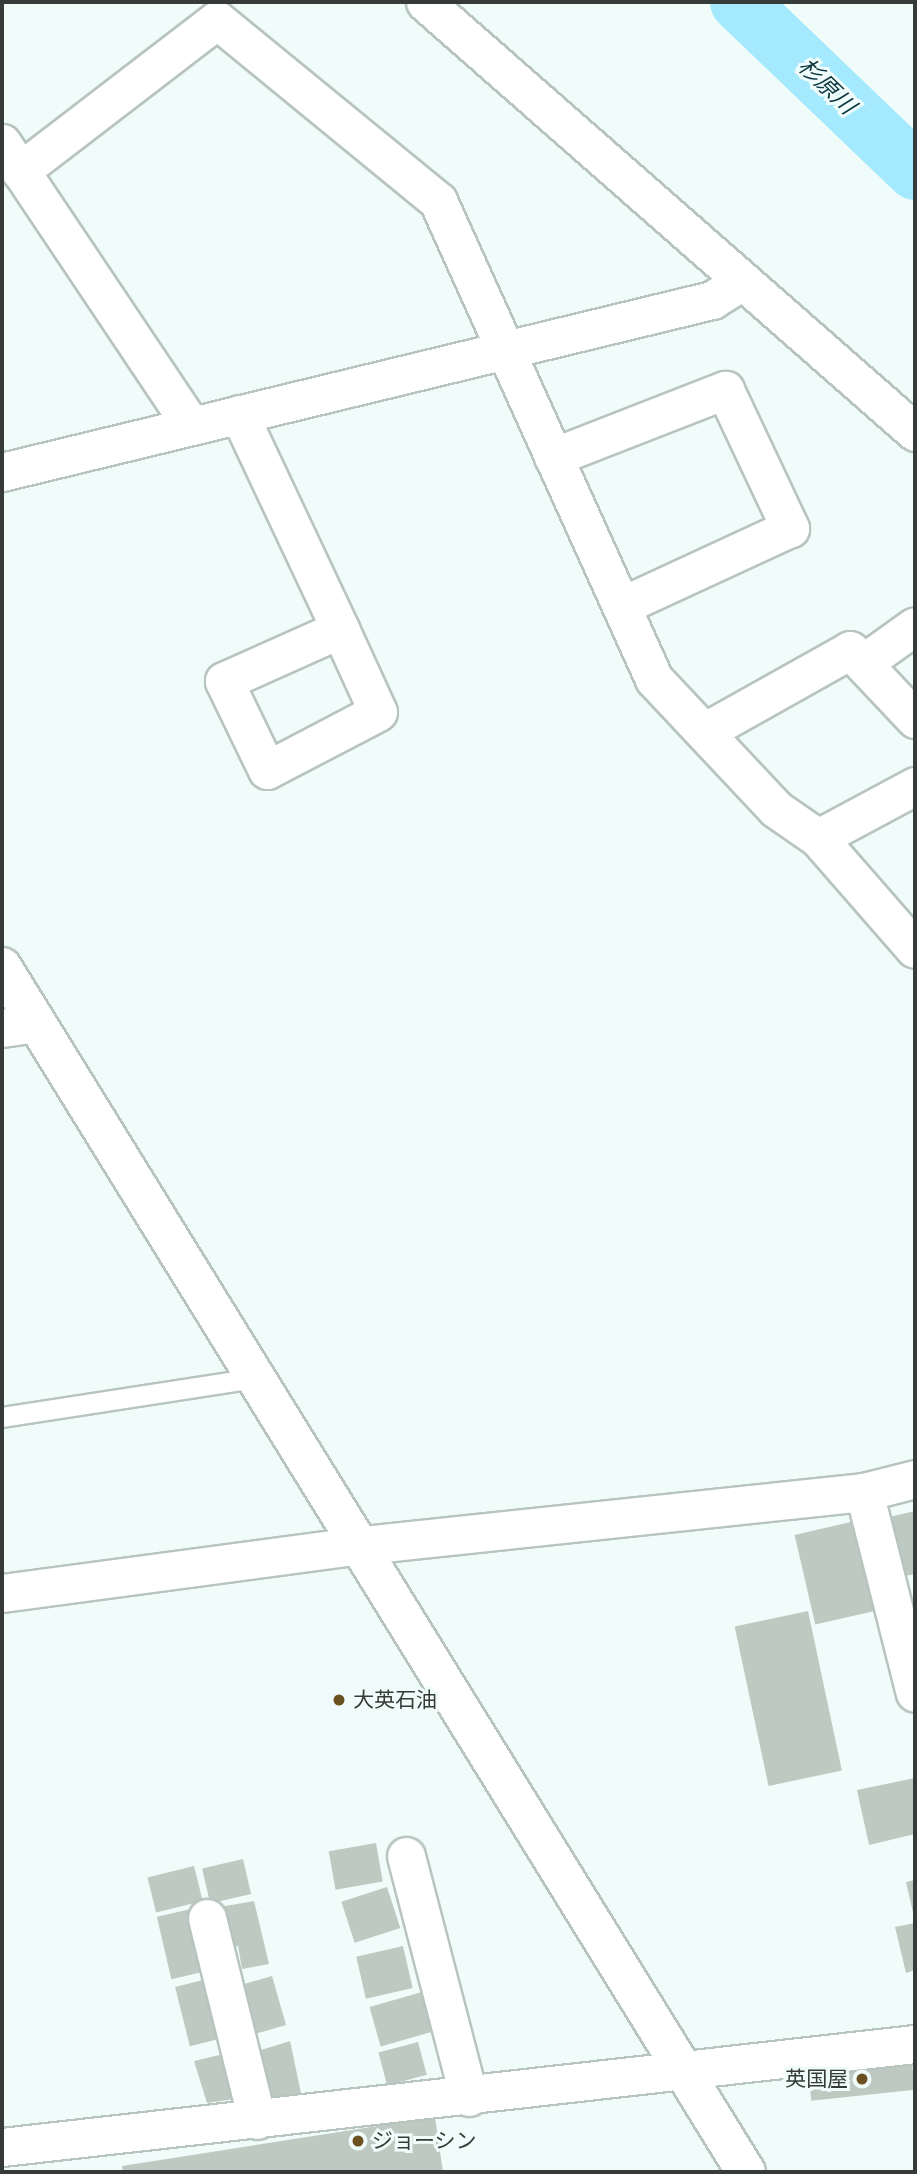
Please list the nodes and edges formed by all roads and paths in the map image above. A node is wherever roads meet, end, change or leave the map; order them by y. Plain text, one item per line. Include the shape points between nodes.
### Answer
1 (425, 2) edge
2 (11, 157) edge
3 (742, 281) junction
4 (501, 350) junction
5 (239, 414) junction
6 (190, 424) junction
7 (915, 432) edge
8 (553, 457) junction
9 (2, 472) edge
10 (621, 606) junction
11 (915, 626) edge
12 (340, 629) dead end
13 (866, 661) junction
14 (915, 719) edge
15 (704, 732) junction
16 (915, 786) edge
17 (818, 838) junction
18 (915, 949) edge
19 (2, 967) edge
20 (19, 1026) edge
21 (259, 1377) junction
22 (2, 1417) edge
23 (915, 1479) edge
24 (864, 1492) junction
25 (364, 1545) junction
26 (2, 1593) edge
27 (915, 1693) edge
28 (406, 1856) dead end
29 (207, 1918) dead end
30 (915, 2044) edge
31 (686, 2074) junction
32 (469, 2097) junction
33 (257, 2120) junction
34 (2, 2147) edge
35 (746, 2172) edge

1 - 3 street
2 - 4 street via 217,19 438,201
2 - 6 street
3 - 4 street via 712,300
3 - 7 street
4 - 5 street
4 - 8 street
5 - 6 street
5 - 12 street
6 - 9 street
8 - 10 street
8 - 10 street via 725,390 790,528
10 - 15 street via 653,679
11 - 13 street
13 - 14 street
13 - 15 street via 850,650
15 - 17 street via 776,809
16 - 17 street
17 - 18 street
19 - 20 street
20 - 21 street
21 - 22 lane
21 - 25 street
23 - 24 street
24 - 25 street
24 - 27 street
25 - 26 street
25 - 31 street
28 - 32 street
29 - 33 street
30 - 31 street
31 - 32 street
31 - 35 street
32 - 33 street
33 - 34 street

